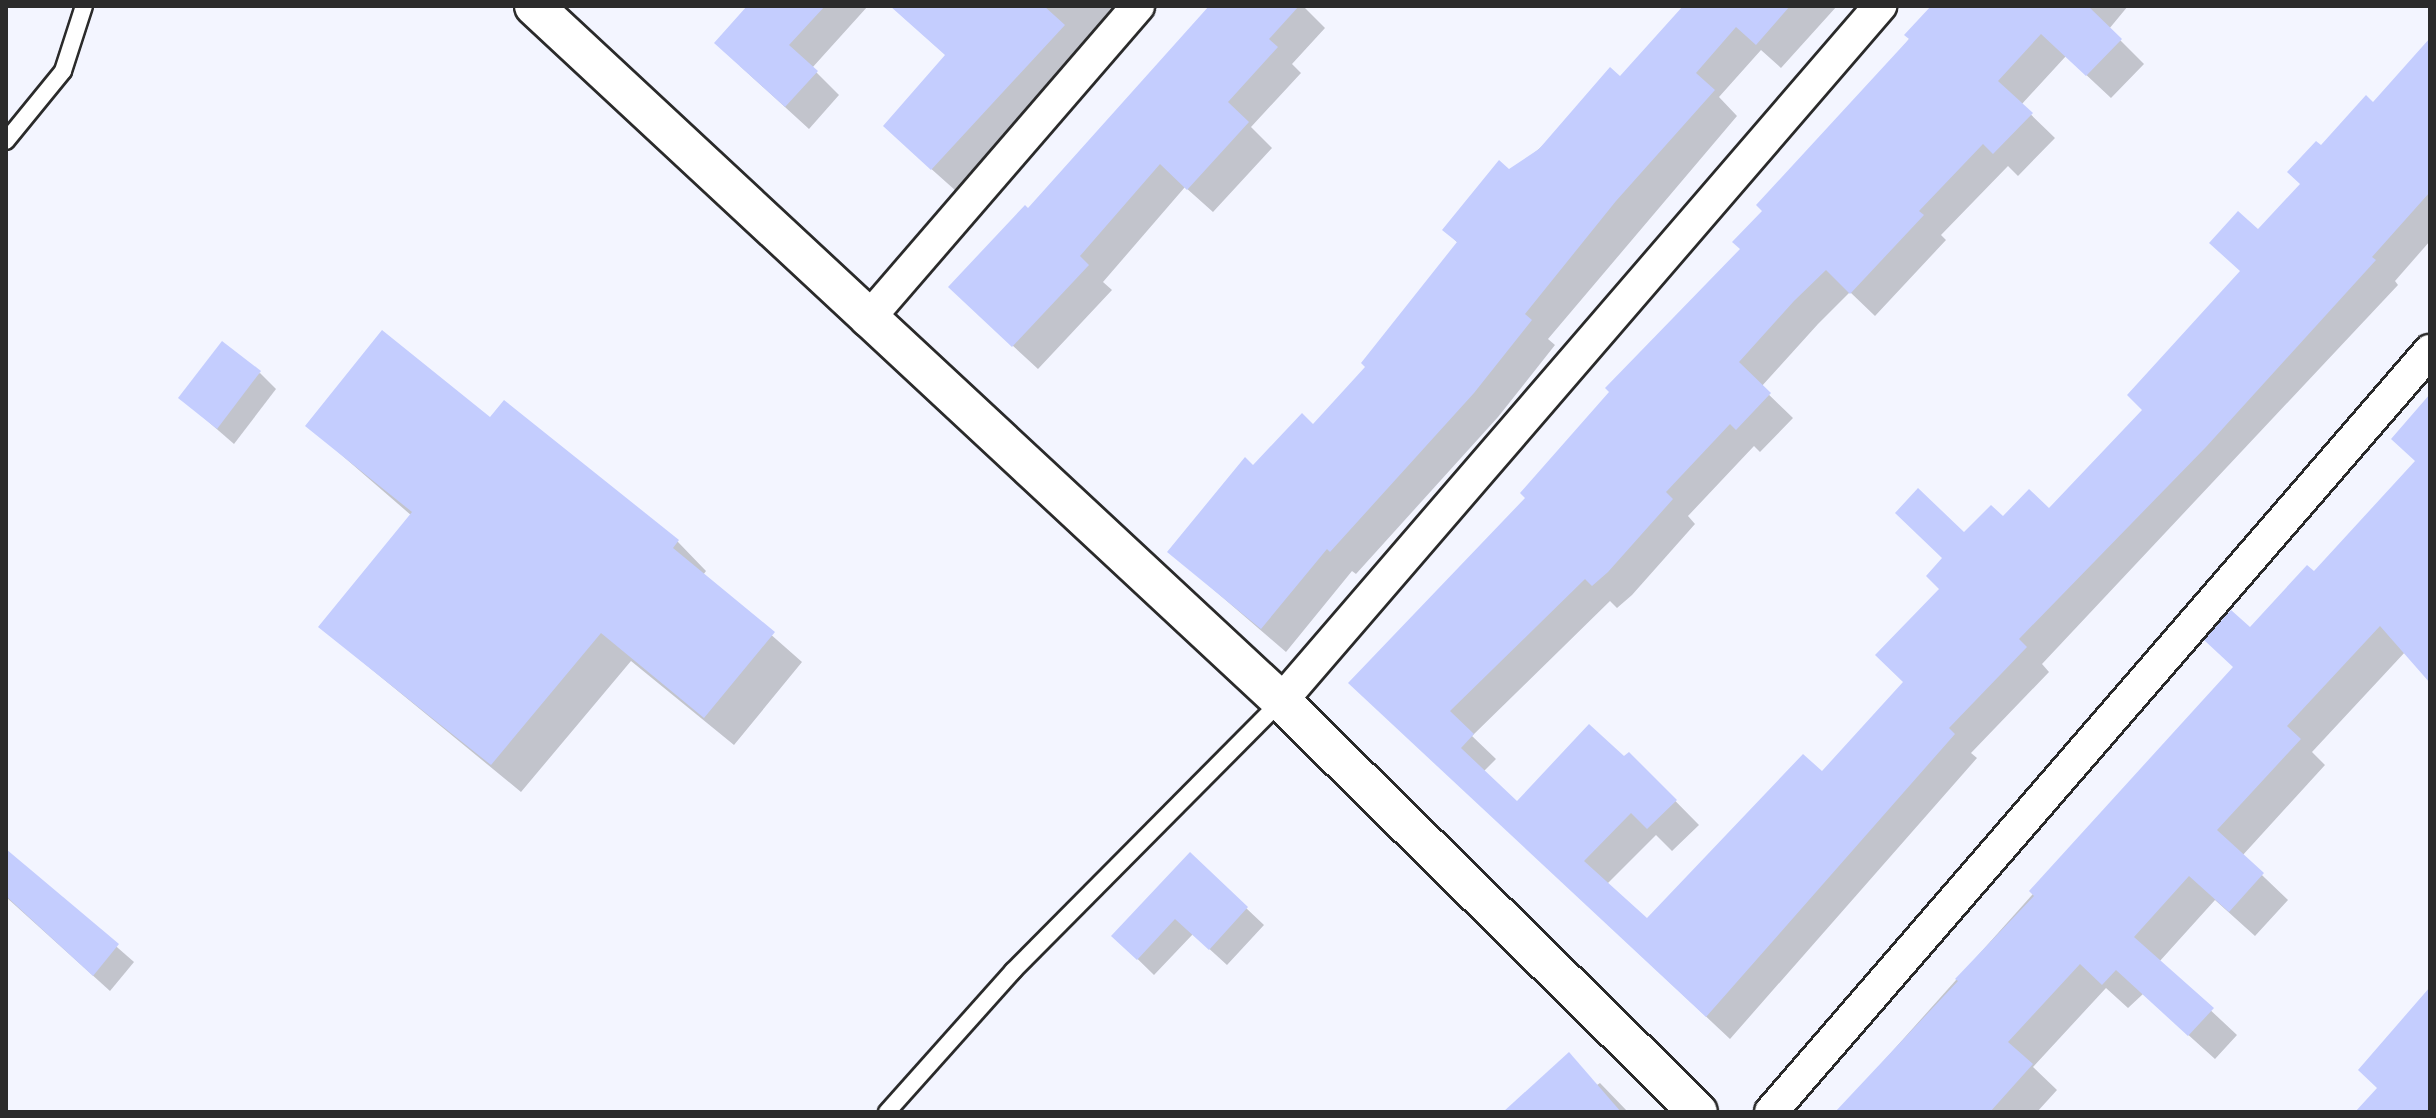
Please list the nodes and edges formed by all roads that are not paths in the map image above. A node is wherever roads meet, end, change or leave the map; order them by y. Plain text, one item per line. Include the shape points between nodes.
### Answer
1 (84, 6) edge
2 (534, 6) edge
3 (1138, 6) edge
4 (1880, 6) edge
5 (6, 141) edge
6 (867, 320) junction
7 (2430, 351) edge
8 (1281, 701) junction
9 (887, 1112) edge
10 (1698, 1112) edge
11 (1771, 1112) edge

1 - 5 lane via 63,71
2 - 6 street
3 - 6 street
4 - 8 street
6 - 8 street
7 - 11 street
8 - 9 lane via 1013,971
8 - 10 street

